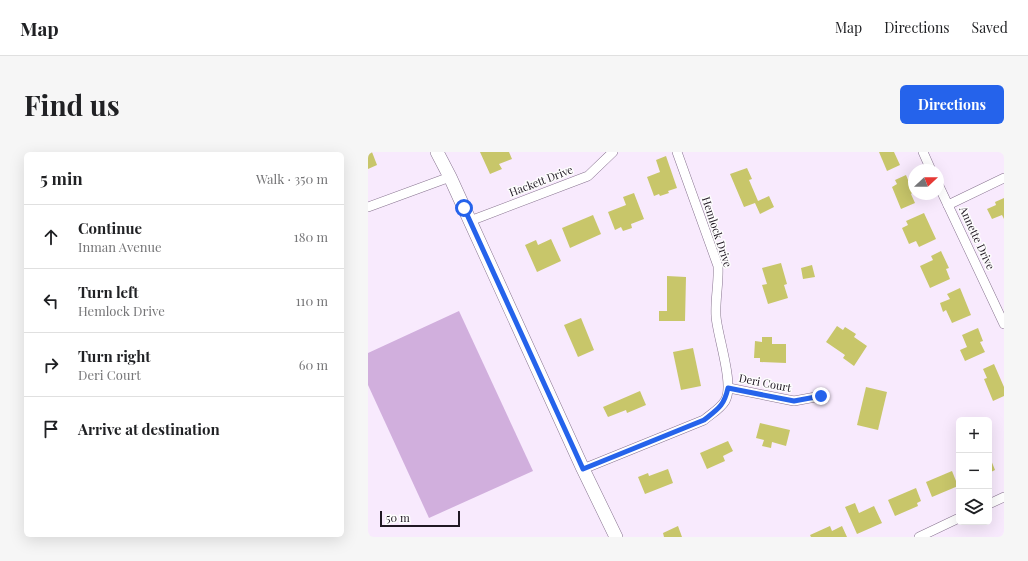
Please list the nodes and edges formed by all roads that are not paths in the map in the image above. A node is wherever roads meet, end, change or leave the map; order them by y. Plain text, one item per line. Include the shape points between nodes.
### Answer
1 (437, 152) edge
2 (613, 152) edge
3 (677, 152) edge
4 (923, 152) edge
5 (929, 164) edge
6 (450, 177) junction
7 (1004, 178) edge
8 (944, 197) edge
9 (948, 205) junction
10 (368, 207) edge
11 (470, 221) junction
12 (1004, 324) edge
13 (728, 388) junction
14 (821, 396) dead end
15 (583, 469) junction
16 (1004, 497) edge
17 (992, 503) edge
18 (956, 519) edge
19 (616, 537) edge
20 (919, 537) edge

1 - 6 main road
2 - 11 street, Hackett Drive via 588,176
3 - 13 street, Hemlock Drive via 718,266 716,317
4 - 5 street
6 - 10 street
6 - 11 main road
7 - 9 street
8 - 9 street, Annette Drive
9 - 12 street, Annette Drive
11 - 15 main road
13 - 14 street, Deri Court via 794,401
13 - 15 street via 725,400 704,420
15 - 19 main road
16 - 17 street
18 - 20 street

